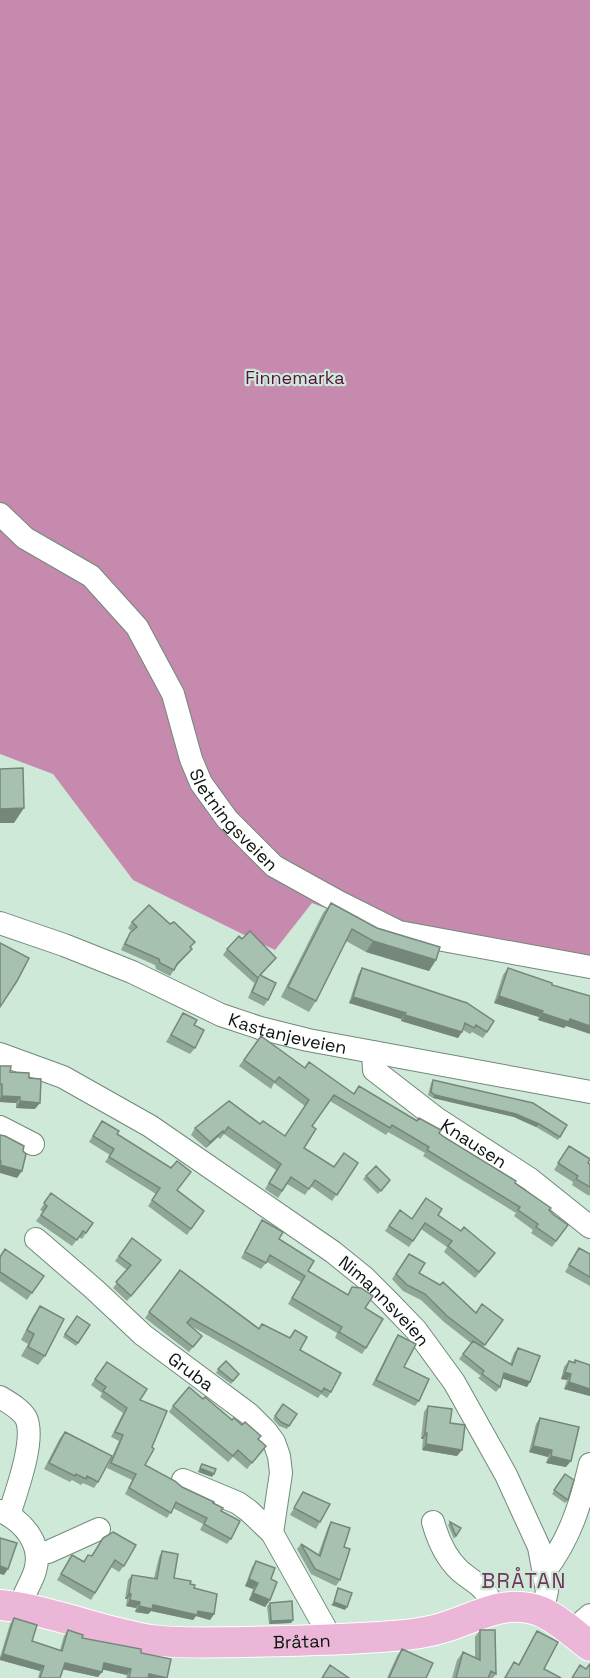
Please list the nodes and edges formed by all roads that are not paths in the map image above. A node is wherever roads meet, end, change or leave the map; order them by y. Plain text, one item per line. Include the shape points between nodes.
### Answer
1 (0, 514) edge
2 (0, 923) edge
3 (590, 967) edge
4 (373, 1052) junction
5 (0, 1054) edge
6 (590, 1092) edge
7 (0, 1127) edge
8 (33, 1144) dead end
9 (590, 1227) edge
10 (36, 1239) dead end
11 (0, 1397) edge
12 (590, 1464) edge
13 (183, 1480) dead end
14 (4, 1513) edge
15 (433, 1522) dead end
16 (99, 1529) dead end
17 (272, 1533) junction
18 (37, 1554) junction
19 (544, 1571) junction
20 (10, 1606) edge
21 (494, 1609) junction
22 (542, 1613) junction
23 (584, 1631) edge
24 (332, 1640) junction

1 - 3 street, Sletningsveien via 25,538 91,576 137,627 173,694 201,783 227,819 274,866 399,932
2 - 4 street, Kastanjeveien via 132,972 221,1015 308,1040
4 - 6 street, Kastanjeveien
4 - 9 street, Knausen via 374,1070 436,1118 530,1179
5 - 19 street, Nimannsveien via 63,1077 150,1126 364,1276 416,1330 454,1382 529,1522
7 - 8 street
10 - 17 street, Gruba via 143,1335 266,1431 279,1456 281,1473
11 - 14 street via 24,1415 27,1428 27,1451
12 - 19 street via 578,1513 560,1550
13 - 17 street via 238,1503
14 - 18 street via 23,1526
15 - 21 street via 438,1539 454,1564 485,1590
16 - 18 street
17 - 24 street
18 - 20 street via 35,1570
19 - 22 street, Nimannsveien via 547,1591
20 - 24 main road, Bråtan via 153,1640
21 - 22 main road, Bråtan via 525,1607
21 - 24 main road, Bråtan via 441,1629
22 - 23 main road, Bråtan

